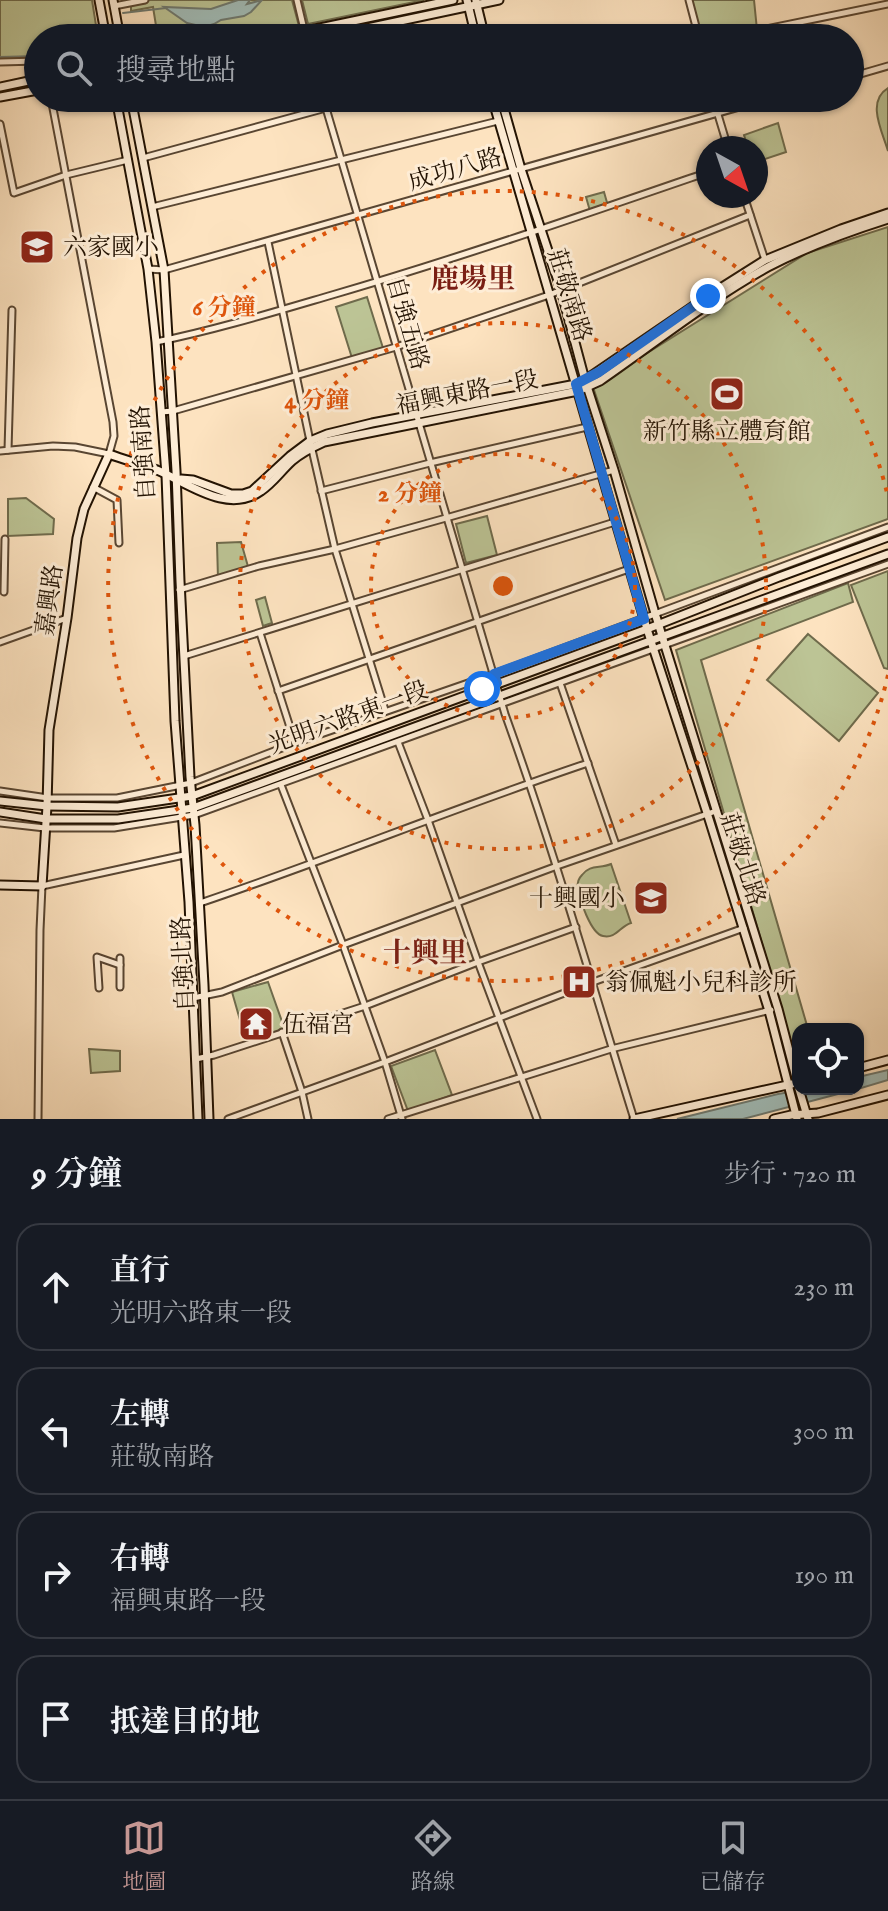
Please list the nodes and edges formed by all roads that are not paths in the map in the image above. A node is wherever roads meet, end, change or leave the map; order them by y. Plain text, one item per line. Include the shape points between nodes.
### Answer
1 (99, 0) edge
2 (145, 0) edge
3 (297, 0) edge
4 (453, 0) edge
5 (499, 0) edge
6 (689, 0) edge
7 (114, 3) edge
8 (472, 3) edge
9 (888, 4) edge
10 (103, 24) edge
11 (118, 24) edge
12 (303, 24) edge
13 (352, 24) edge
14 (381, 24) edge
15 (474, 24) edge
16 (480, 24) edge
17 (695, 24) edge
18 (790, 24) edge
19 (24, 61) edge
20 (0, 62) edge
21 (888, 66) edge
22 (864, 73) edge
23 (24, 82) edge
24 (0, 87) edge
25 (24, 93) edge
26 (0, 97) edge
27 (54, 112) edge
28 (119, 112) edge
29 (134, 112) edge
30 (311, 112) edge
31 (327, 112) edge
32 (496, 112) edge
33 (504, 112) edge
34 (721, 112) edge
35 (717, 113) junction
36 (498, 121) junction
37 (0, 124) edge
38 (724, 136) edge
39 (142, 158) junction
40 (128, 160) junction
41 (341, 160) junction
42 (517, 170) junction
43 (66, 175) junction
44 (696, 176) edge
45 (151, 207) junction
46 (748, 208) edge
47 (750, 215) junction
48 (358, 216) junction
49 (888, 216) edge
50 (541, 230) junction
51 (531, 233) junction
52 (268, 242) junction
53 (766, 264) junction
54 (148, 269) junction
55 (164, 270) junction
56 (377, 282) junction
57 (561, 290) junction
58 (549, 295) junction
59 (12, 310) dead end
60 (282, 310) junction
61 (168, 340) junction
62 (156, 342) junction
63 (396, 347) junction
64 (297, 376) junction
65 (586, 384) junction
66 (577, 387) junction
67 (173, 411) junction
68 (160, 412) junction
69 (417, 418) junction
70 (587, 427) junction
71 (311, 444) junction
72 (8, 450) junction
73 (0, 451) edge
74 (109, 454) junction
75 (430, 463) junction
76 (614, 470) junction
77 (601, 474) junction
78 (166, 475) junction
79 (176, 479) junction
80 (93, 487) junction
81 (321, 491) junction
82 (446, 518) junction
83 (615, 522) junction
84 (888, 527) edge
85 (888, 537) edge
86 (5, 539) dead end
87 (119, 543) dead end
88 (835, 547) junction
89 (855, 548) junction
90 (335, 549) junction
91 (888, 554) edge
92 (888, 564) edge
93 (629, 569) junction
94 (462, 570) junction
95 (180, 589) junction
96 (170, 591) junction
97 (4, 592) dead end
98 (351, 604) junction
99 (655, 614) junction
100 (67, 618) junction
101 (644, 619) junction
102 (478, 622) junction
103 (659, 625) junction
104 (647, 629) junction
105 (260, 633) junction
106 (0, 642) edge
107 (664, 642) junction
108 (652, 646) junction
109 (184, 656) junction
110 (370, 660) junction
111 (494, 674) junction
112 (497, 683) junction
113 (560, 683) junction
114 (278, 691) junction
115 (501, 700) junction
116 (385, 711) junction
117 (398, 742) junction
118 (295, 743) junction
119 (588, 763) junction
120 (191, 783) junction
121 (530, 783) junction
122 (180, 785) junction
123 (281, 785) junction
124 (0, 791) edge
125 (192, 796) junction
126 (181, 797) junction
127 (0, 801) edge
128 (48, 802) junction
129 (716, 811) junction
130 (0, 812) edge
131 (194, 812) junction
132 (182, 814) junction
133 (707, 814) junction
134 (46, 819) junction
135 (428, 820) junction
136 (0, 823) edge
137 (45, 828) junction
138 (616, 845) junction
139 (184, 855) junction
140 (313, 864) junction
141 (557, 866) junction
142 (0, 885) edge
143 (42, 886) junction
144 (200, 903) junction
145 (458, 903) junction
146 (753, 925) junction
147 (576, 927) junction
148 (744, 929) junction
149 (343, 945) junction
150 (478, 962) junction
151 (593, 982) junction
152 (120, 987) dead end
153 (99, 988) dead end
154 (204, 997) junction
155 (193, 998) junction
156 (365, 1006) junction
157 (778, 1009) junction
158 (769, 1011) junction
159 (498, 1018) junction
160 (282, 1032) junction
161 (611, 1049) junction
162 (207, 1056) junction
163 (196, 1059) junction
164 (888, 1060) edge
165 (385, 1062) junction
166 (792, 1063) edge
167 (864, 1066) edge
168 (520, 1077) junction
169 (792, 1087) edge
170 (788, 1088) junction
171 (302, 1092) junction
172 (888, 1095) edge
173 (806, 1113) edge
174 (796, 1114) edge
175 (402, 1117) edge
176 (38, 1119) edge
177 (198, 1119) edge
178 (209, 1119) edge
179 (228, 1119) edge
180 (308, 1119) edge
181 (388, 1119) edge
182 (537, 1119) edge
183 (634, 1119) edge
184 (774, 1119) edge

1 - 10 street
2 - 7 street
3 - 12 street
4 - 13 street
5 - 8 street
6 - 17 street
7 - 11 street
8 - 14 street
8 - 15 street
8 - 16 street
9 - 18 street
19 - 20 street
21 - 22 street
23 - 24 street
25 - 26 street
27 - 43 street, 嘉興路
28 - 40 street, 自強南路
29 - 39 street, 自強南路
30 - 39 street
31 - 41 street, 自強五路
32 - 36 street, 莊敬南路
33 - 42 street, 莊敬南路
34 - 35 street, 成功八路
35 - 38 street
35 - 42 street, 成功八路
36 - 41 street
36 - 42 street, 莊敬南路
37 - 43 street via 14,193
39 - 45 street, 自強南路
40 - 43 street
40 - 54 street, 自強南路
41 - 45 street
41 - 48 street, 自強五路
42 - 48 street, 成功八路
42 - 50 street, 莊敬南路
42 - 51 street, 莊敬南路
43 - 74 street, 嘉興路 via 113,422
44 - 50 street
45 - 55 street, 自強南路
46 - 47 street
47 - 53 street
47 - 57 street
48 - 52 street, 成功八路
48 - 56 street, 自強五路
49 - 53 street, 福興東路一段 via 841,229
50 - 51 street
50 - 57 street, 莊敬南路
51 - 56 street
51 - 58 street, 莊敬南路
52 - 55 street, 成功八路
52 - 60 street
53 - 65 street, 福興東路一段 via 708,296
54 - 55 street, 成功八路
54 - 62 street, 自強南路
55 - 61 street, 自強南路
56 - 60 street
56 - 63 street, 自強五路
57 - 58 street
57 - 65 street, 莊敬南路
58 - 63 street
58 - 66 street, 莊敬南路
59 - 72 street
60 - 61 street
60 - 64 street
61 - 62 street
61 - 67 street, 自強南路
62 - 68 street, 自強南路
63 - 64 street
63 - 69 street, 自強五路
64 - 67 street
64 - 71 street
65 - 66 street, 福興東路一段
65 - 76 street, 莊敬南路
66 - 69 street, 福興東路一段
66 - 70 street, 莊敬南路
67 - 68 street
67 - 79 street, 自強南路
68 - 78 street, 自強南路
69 - 71 street, 福興東路一段
69 - 75 street, 自強五路
70 - 75 street
70 - 77 street, 莊敬南路
71 - 79 street, 福興東路一段 via 260,492 239,501 215,497
71 - 81 street
72 - 73 street
72 - 74 street via 64,447
74 - 78 street, 福興東路一段
74 - 80 street, 嘉興路
75 - 81 street
75 - 82 street, 自強五路
76 - 77 street
76 - 99 street, 莊敬南路
77 - 82 street
77 - 83 street, 莊敬南路
78 - 79 street, 福興東路一段
78 - 96 street, 自強南路
79 - 95 street, 自強南路
80 - 87 street via 117,500
80 - 100 street, 嘉興路 via 77,538
81 - 90 street
82 - 90 street
82 - 94 street, 自強五路
83 - 93 street, 莊敬南路
83 - 94 street
84 - 88 street, 光明六路東一段
85 - 89 street, 光明六路東一段
86 - 97 street
88 - 89 street
88 - 99 street, 光明六路東一段
89 - 103 street, 光明六路東一段
90 - 95 street
90 - 98 street
91 - 107 street, 光明六路東一段
92 - 107 street, 光明六路東一段
93 - 101 street, 莊敬南路
93 - 102 street
94 - 98 street
94 - 102 street, 自強五路
95 - 96 street
95 - 109 street, 自強南路
96 - 122 street, 自強南路
98 - 105 street
98 - 110 street
99 - 101 street, 光明六路東一段
99 - 103 street, 莊敬南路
100 - 106 street
100 - 128 street, 嘉興路 via 49,730
101 - 104 street, 莊敬南路
101 - 111 street, 光明六路東一段
102 - 110 street
102 - 111 street, 自強五路
103 - 104 street, 光明六路東一段
103 - 107 street, 莊敬南路
104 - 108 street, 莊敬南路
104 - 112 street, 光明六路東一段
105 - 109 street
105 - 114 street
107 - 108 street, 光明六路東一段
107 - 129 street, 莊敬北路
108 - 113 street, 光明六路東一段
108 - 115 street, 光明六路東一段
108 - 133 street, 莊敬北路
109 - 120 street, 自強南路
110 - 114 street
110 - 116 street
111 - 112 street, 自強五路
111 - 116 street, 光明六路東一段
112 - 115 street, 自強五路
112 - 125 street, 光明六路東一段
113 - 115 street, 光明六路東一段
113 - 119 street
114 - 118 street
115 - 117 street, 光明六路東一段
115 - 121 street, 自強五路
115 - 131 street, 光明六路東一段
116 - 118 street, 光明六路東一段
117 - 123 street, 光明六路東一段
117 - 135 street
118 - 120 street, 光明六路東一段
119 - 121 street
119 - 138 street
120 - 122 street, 光明六路東一段
120 - 125 street, 自強南路
121 - 135 street
121 - 141 street, 自強五路
122 - 126 street, 自強南路
122 - 128 street, 光明六路東一段 via 117,798
123 - 131 street, 光明六路東一段
123 - 140 street
124 - 128 street, 光明六路東一段
125 - 126 street, 光明六路東一段
125 - 131 street, 自強南路
126 - 128 street, 光明六路東一段 via 118,807
126 - 132 street, 自強南路
127 - 128 street, 光明六路東一段
128 - 134 street, 嘉興路
129 - 133 street
129 - 146 street, 莊敬北路
130 - 134 street, 光明六路東一段
131 - 132 street, 光明六路東一段
131 - 144 street, 自強北路
132 - 134 street, 光明六路東一段
132 - 137 street via 114,828
132 - 139 street, 自強北路
133 - 138 street
133 - 148 street, 莊敬北路
134 - 137 street, 嘉興路
135 - 140 street
135 - 145 street
136 - 137 street
137 - 143 street, 嘉興路
138 - 141 street
139 - 143 street
139 - 155 street, 自強北路
140 - 144 street
140 - 149 street
141 - 145 street
141 - 147 street, 自強五路
142 - 143 street
143 - 176 street, 嘉興路
144 - 154 street, 自強北路
145 - 149 street
145 - 150 street
146 - 148 street
146 - 157 street, 莊敬北路
147 - 150 street
147 - 151 street, 自強五路
148 - 151 street
148 - 158 street, 莊敬北路
149 - 154 street
149 - 156 street
150 - 156 street
150 - 159 street
151 - 159 street
151 - 161 street, 自強五路
152 - 153 street via 120,962 97,957
154 - 155 street
154 - 162 street, 自強北路
155 - 163 street, 自強北路
156 - 160 street
156 - 165 street
157 - 158 street
157 - 166 street, 莊敬北路
158 - 161 street
158 - 170 street, 莊敬北路
159 - 165 street
159 - 168 street
160 - 162 street
160 - 171 street
161 - 168 street
161 - 183 street, 自強五路
162 - 163 street
162 - 178 street, 自強北路
163 - 177 street, 自強北路
164 - 167 street
165 - 171 street
165 - 175 street
168 - 175 street
168 - 182 street
169 - 170 street
170 - 174 street, 莊敬北路
170 - 183 street
171 - 179 street
171 - 180 street
172 - 173 street
173 - 174 street
174 - 184 street
175 - 181 street

